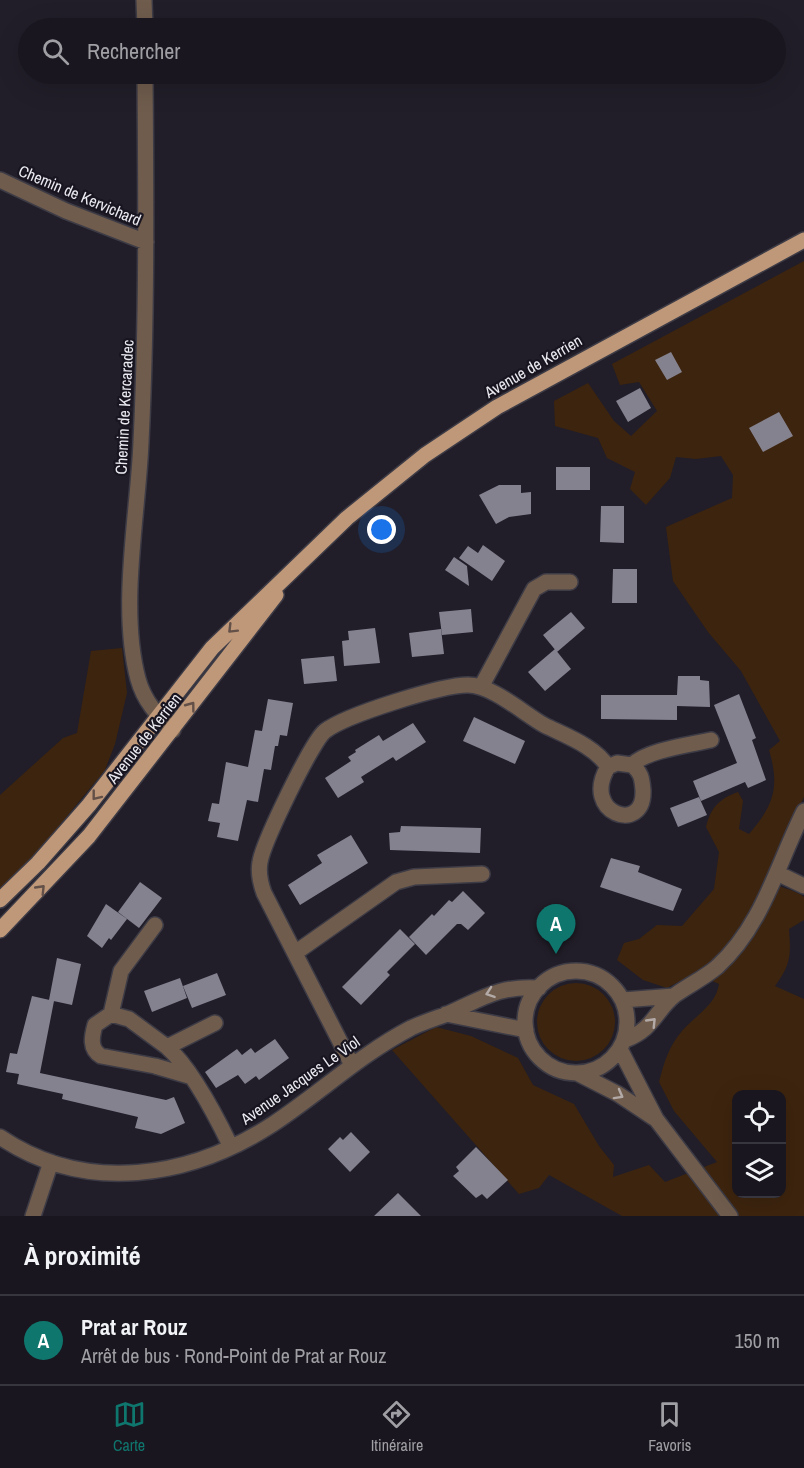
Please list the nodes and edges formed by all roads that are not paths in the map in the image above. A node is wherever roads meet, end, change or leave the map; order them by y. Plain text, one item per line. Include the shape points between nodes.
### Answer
1 (144, 0) edge
2 (145, 18) edge
3 (145, 84) edge
4 (0, 180) edge
5 (804, 240) edge
6 (146, 242) junction
7 (304, 558) junction
8 (570, 582) dead end
9 (481, 687) junction
10 (158, 716) junction
11 (173, 730) junction
12 (711, 740) dead end
13 (632, 765) junction
14 (609, 767) junction
15 (804, 811) edge
16 (777, 873) junction
17 (482, 874) dead end
18 (804, 886) edge
19 (0, 900) edge
20 (154, 926) dead end
21 (0, 930) edge
22 (295, 953) junction
23 (539, 988) junction
24 (674, 996) junction
25 (623, 1000) junction
26 (111, 1014) junction
27 (446, 1014) junction
28 (214, 1023) dead end
29 (526, 1030) junction
30 (622, 1045) junction
31 (167, 1047) junction
32 (352, 1065) junction
33 (579, 1074) junction
34 (189, 1076) junction
35 (656, 1119) junction
36 (0, 1137) edge
37 (231, 1147) junction
38 (51, 1162) junction
39 (33, 1216) edge
40 (730, 1216) edge

1 - 2 street
3 - 6 street, Chemin de Kercaradec
4 - 6 street, Chemin de Kervichard
5 - 7 main road, Avenue de Kerrien via 496,407 416,462
6 - 10 street, Chemin de Kercaradec via 146,337 131,612 137,678
7 -> 10 main road, Avenue de Kerrien via 213,648
11 -> 7 main road, Avenue de Kerrien
8 - 9 street via 546,582 534,589
9 - 14 street via 596,754
9 - 22 street via 454,686 347,719 322,733 267,842 258,870 264,892
10 - 11 street, Chemin de Kercaradec
10 -> 19 main road, Avenue de Kerrien via 66,833
21 -> 11 main road, Avenue de Kerrien via 89,836
12 - 13 street via 639,759
13 - 14 street via 617,763
13 - 14 street via 642,778 643,799 636,820 605,805 601,784
15 - 16 street
16 - 18 street
16 - 24 street via 755,919 732,951 708,974
17 - 22 street via 414,877 396,882
20 - 26 street via 122,971
22 - 32 street
23 - 25 street via 565,972 588,972 608,982
23 -> 27 street, Avenue Jacques Le Viol via 522,986 495,991
23 - 29 street via 527,1009
24 - 25 street
30 -> 24 street via 646,1028
25 - 30 street via 628,1027
26 - 31 street via 129,1019
26 - 34 street via 95,1025 92,1041 96,1054
27 - 29 street, Avenue Jacques Le Viol
27 - 32 street, Avenue Jacques Le Viol via 413,1027
28 - 31 street
29 - 33 street via 530,1044 545,1063
30 - 33 street via 609,1062
30 - 35 street
31 - 34 street
32 - 37 street, Avenue Jacques Le Viol via 273,1123
33 -> 35 street
34 - 37 street
35 - 40 street
36 - 38 street, Avenue Jacques Le Viol
37 - 38 street, Avenue Jacques Le Viol via 188,1164 144,1174 96,1173
38 - 39 street

